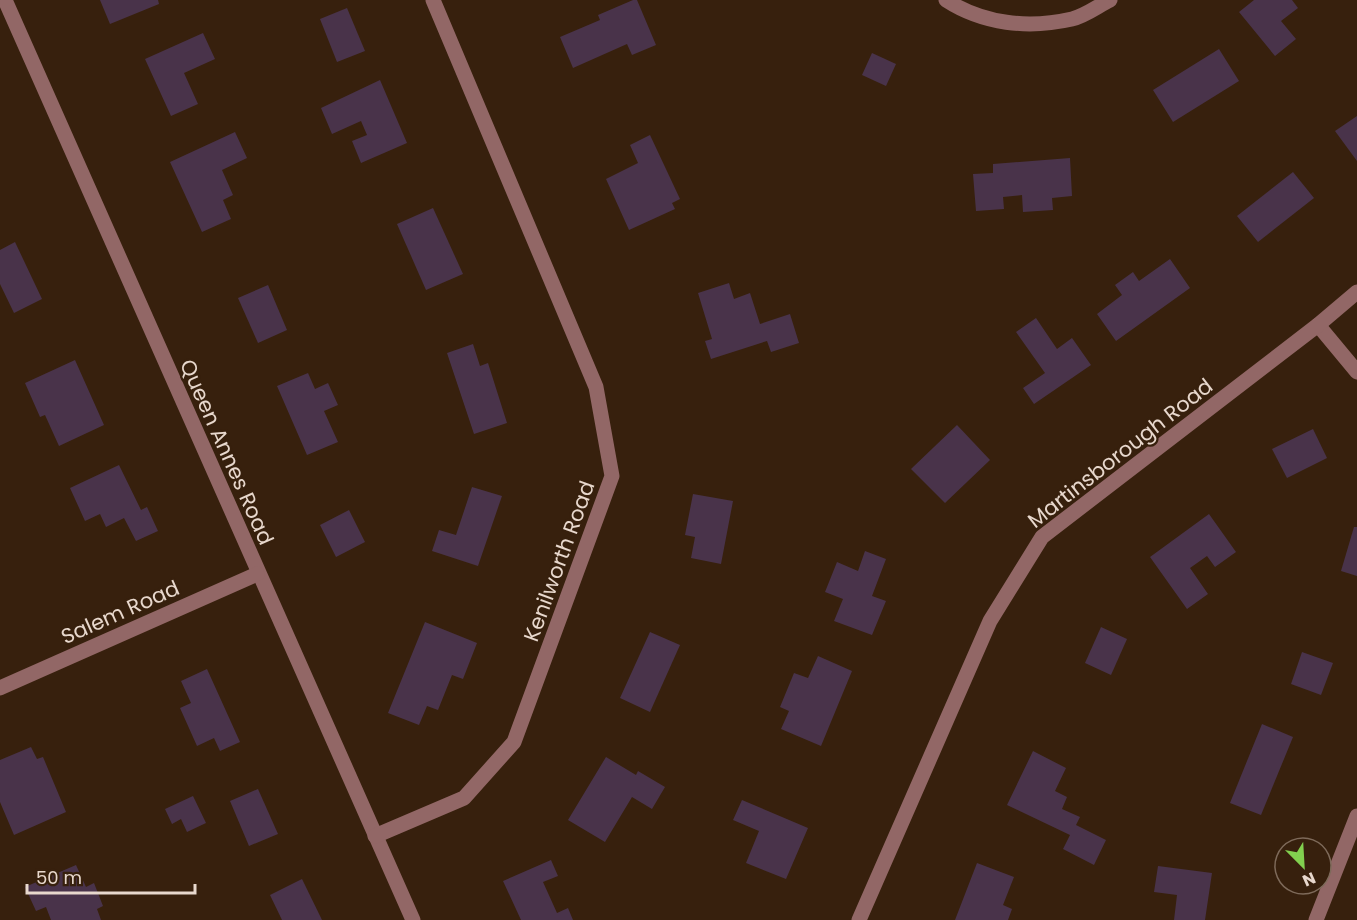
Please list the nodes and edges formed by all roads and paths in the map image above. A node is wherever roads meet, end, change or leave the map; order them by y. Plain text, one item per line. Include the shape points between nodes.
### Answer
1 (5, 0) edge
2 (433, 0) edge
3 (946, 0) edge
4 (1110, 0) edge
5 (1357, 291) edge
6 (1318, 325) junction
7 (1357, 372) edge
8 (257, 574) junction
9 (0, 688) edge
10 (1357, 816) edge
11 (375, 836) junction
12 (412, 920) edge
13 (859, 920) edge
14 (1316, 920) edge

1 - 8 street, Queen Annes Road
2 - 11 street, Kenilworth Road via 596,387 612,476 514,742 464,798
3 - 4 street via 966,14 1010,24 1074,19
5 - 6 street, Martinsborough Road
6 - 7 street
6 - 13 street, Martinsborough Road via 1042,537 990,621
8 - 9 street, Salem Road
8 - 11 street, Queen Annes Road
10 - 14 street
11 - 12 street, Queen Annes Road

